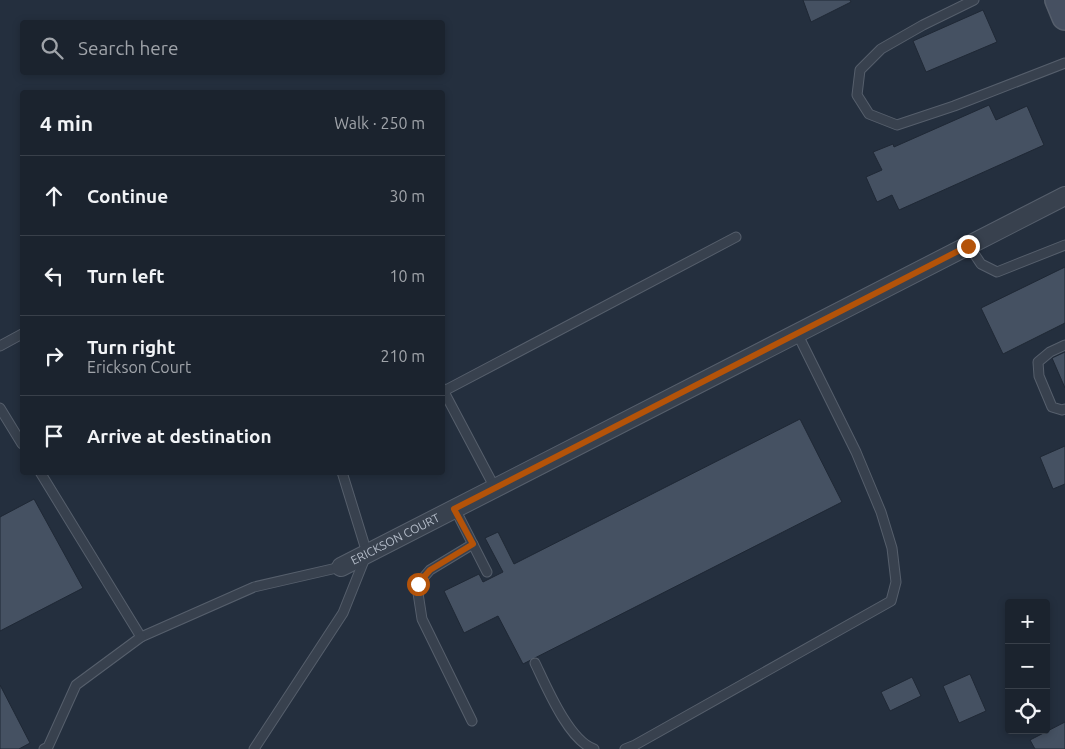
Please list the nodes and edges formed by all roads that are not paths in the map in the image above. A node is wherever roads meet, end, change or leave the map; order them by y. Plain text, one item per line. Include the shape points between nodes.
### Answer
1 (974, 0) edge
2 (1058, 0) edge
3 (1065, 17) edge
4 (1065, 63) edge
5 (1065, 196) edge
6 (736, 237) dead end
7 (1065, 245) edge
8 (968, 246) junction
9 (797, 333) junction
10 (20, 335) edge
11 (0, 346) edge
12 (1065, 346) edge
13 (445, 388) edge
14 (445, 393) edge
15 (0, 408) edge
16 (1065, 409) edge
17 (20, 441) edge
18 (42, 475) edge
19 (343, 475) edge
20 (495, 488) junction
21 (454, 509) junction
22 (473, 544) junction
23 (367, 554) junction
24 (341, 567) joint
25 (487, 572) dead end
26 (140, 637) junction
27 (535, 663) dead end
28 (472, 721) dead end
29 (44, 749) edge
30 (254, 749) edge
31 (594, 749) edge
32 (625, 749) edge

1 - 4 lane via 923,24 881,49 860,70 857,95 869,114 897,125
2 - 3 main road
5 - 8 street, ERICKSON COURT
6 - 13 lane
7 - 8 lane via 996,272 982,264
8 - 9 street, ERICKSON COURT
9 - 20 street, ERICKSON COURT
9 - 32 lane via 856,452 881,512 892,548 896,582 891,601
10 - 11 lane
12 - 16 lane via 1038,362 1039,376 1052,407
14 - 20 lane
15 - 17 lane
18 - 26 lane
19 - 23 lane
20 - 21 street, ERICKSON COURT
21 - 22 lane
21 - 23 street, ERICKSON COURT
22 - 25 lane
22 - 28 lane via 430,570 418,584 422,620
23 - 24 street, ERICKSON COURT
23 - 30 lane via 344,614
24 - 26 lane via 254,587
26 - 29 lane via 76,685 48,748
27 - 31 lane via 575,736

